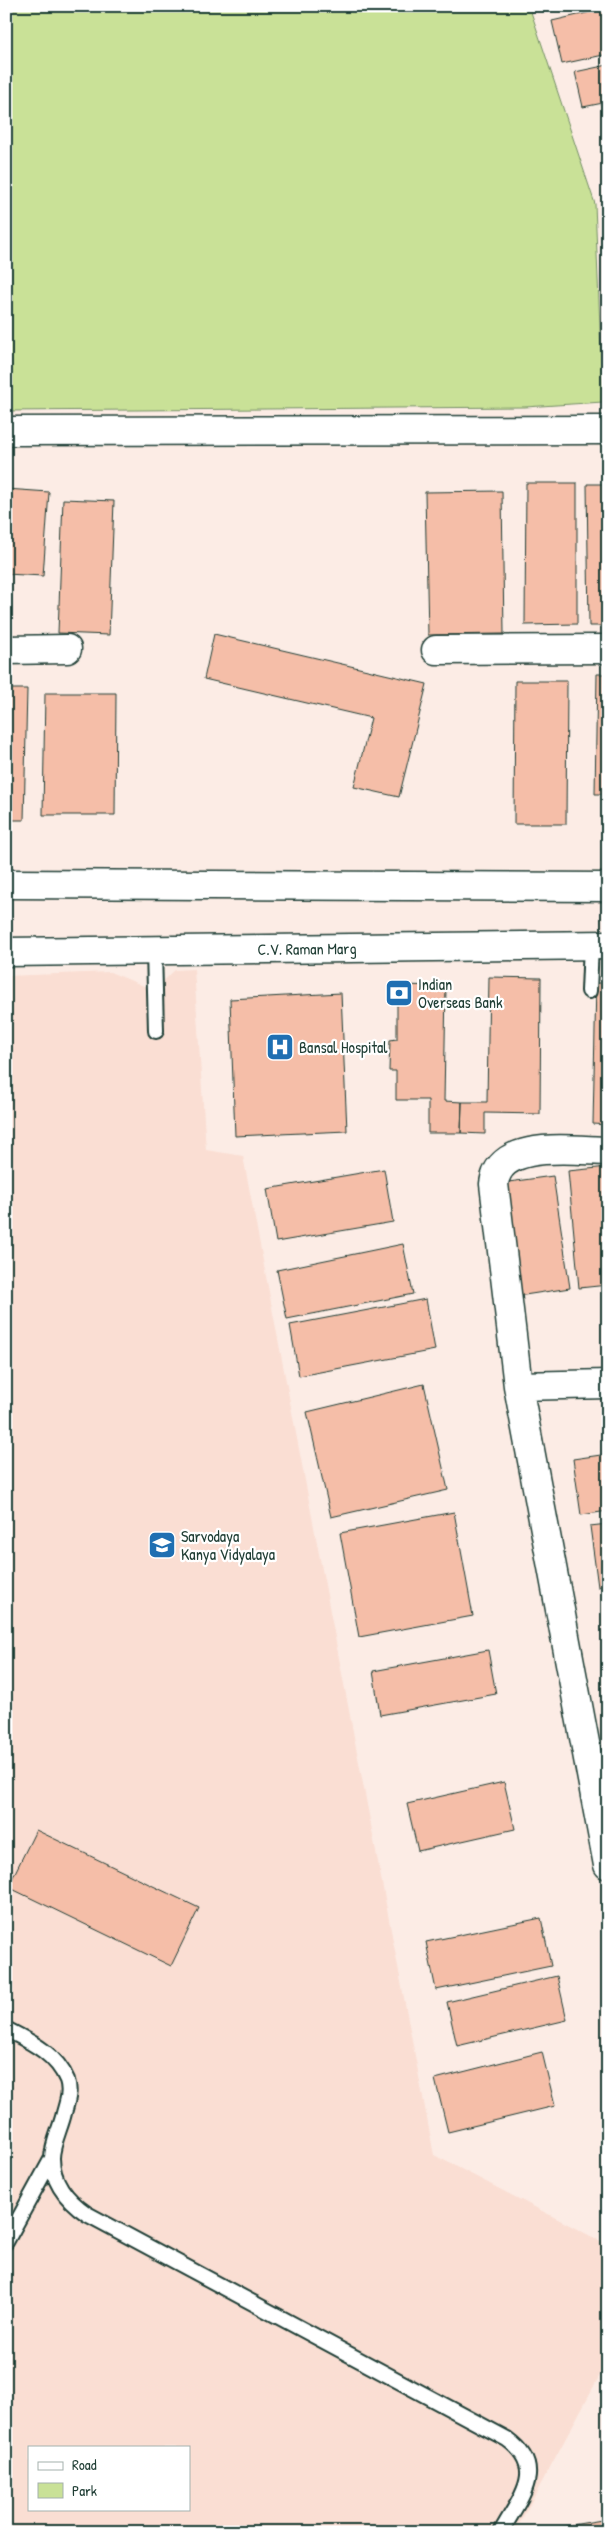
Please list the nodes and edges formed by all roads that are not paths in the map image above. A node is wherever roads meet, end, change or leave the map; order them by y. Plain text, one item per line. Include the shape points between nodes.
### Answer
1 (608, 430) edge
2 (6, 431) edge
3 (67, 649) dead end
4 (608, 649) edge
5 (6, 650) edge
6 (436, 650) dead end
7 (6, 884) edge
8 (608, 887) edge
9 (599, 945) edge
10 (154, 950) junction
11 (6, 952) edge
12 (589, 991) dead end
13 (156, 1031) dead end
14 (608, 1152) edge
15 (608, 1384) edge
16 (518, 1386) junction
17 (608, 1865) edge
18 (6, 2029) edge
19 (52, 2158) junction
20 (6, 2242) edge
21 (501, 2532) edge

1 - 2 street
3 - 5 street
4 - 6 street
7 - 8 street
9 - 10 street, C.V. Raman Marg
9 - 12 lane
10 - 11 street, C.V. Raman Marg
10 - 13 lane
14 - 16 street via 530,1150 511,1157 500,1166 495,1176
15 - 16 street
16 - 17 street
18 - 19 lane via 39,2046 55,2061 66,2079 70,2093
19 - 20 lane
19 - 21 lane via 62,2193 87,2214 518,2447 527,2461 530,2478

